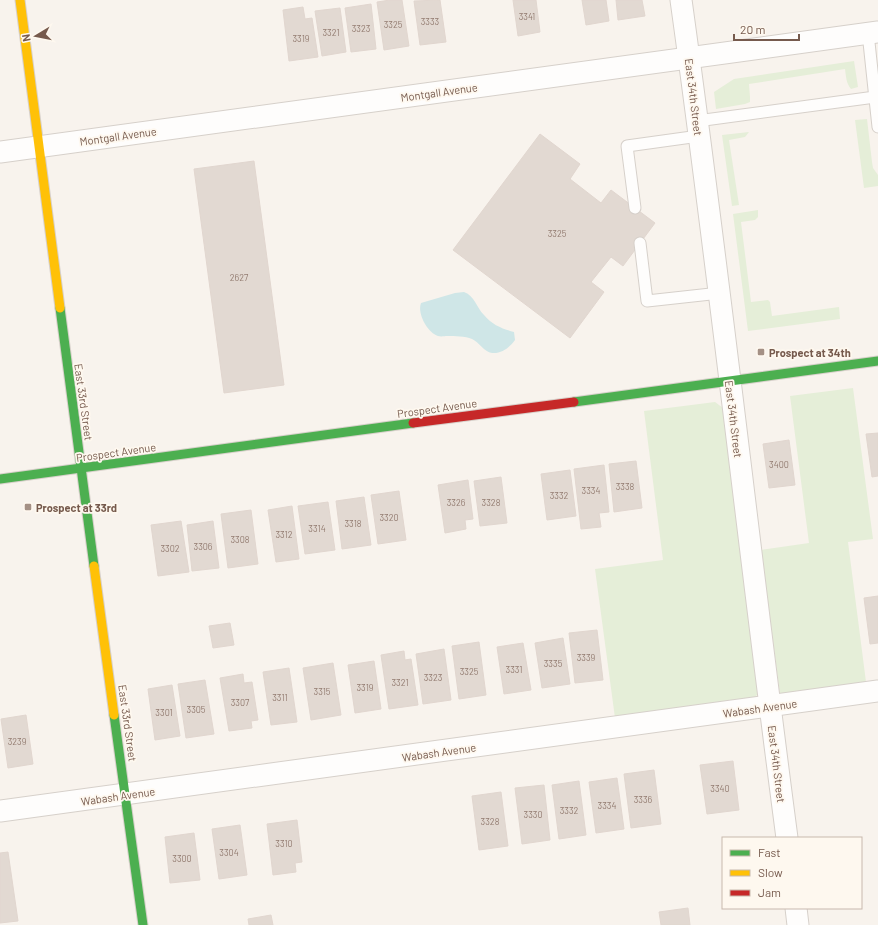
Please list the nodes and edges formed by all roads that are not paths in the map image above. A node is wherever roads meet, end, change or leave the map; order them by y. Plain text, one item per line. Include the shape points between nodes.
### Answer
1 (20, 0) edge
2 (681, 0) edge
3 (873, 33) edge
4 (689, 59) junction
5 (875, 97) junction
6 (877, 113) edge
7 (878, 127) edge
8 (698, 128) junction
9 (39, 147) junction
10 (0, 152) edge
11 (635, 208) dead end
12 (640, 243) dead end
13 (720, 293) junction
14 (878, 361) edge
15 (729, 381) junction
16 (81, 468) junction
17 (0, 479) edge
18 (878, 691) edge
19 (770, 706) junction
20 (126, 794) junction
21 (0, 811) edge
22 (787, 837) edge
23 (796, 909) edge
24 (143, 925) edge
25 (798, 925) edge

1 - 9 street, East 33rd Street
2 - 4 street, East 34th Street
3 - 4 street, Montgall Avenue
3 - 5 lane
4 - 8 street, East 34th Street
4 - 9 street, Montgall Avenue
5 - 6 lane
5 - 8 lane
6 - 7 lane
8 - 11 lane via 627,146
8 - 13 street, East 34th Street
9 - 10 street, Montgall Avenue
9 - 16 street, East 33rd Street
12 - 13 lane via 647,300
13 - 15 street, East 34th Street
14 - 15 street, Prospect Avenue
15 - 16 street, Prospect Avenue
15 - 19 street, East 34th Street
16 - 17 street, Prospect Avenue
16 - 20 street, East 33rd Street
18 - 19 street, Wabash Avenue
19 - 20 street, Wabash Avenue
19 - 22 street, East 34th Street
20 - 21 street, Wabash Avenue
20 - 24 street, East 33rd Street
23 - 25 street

